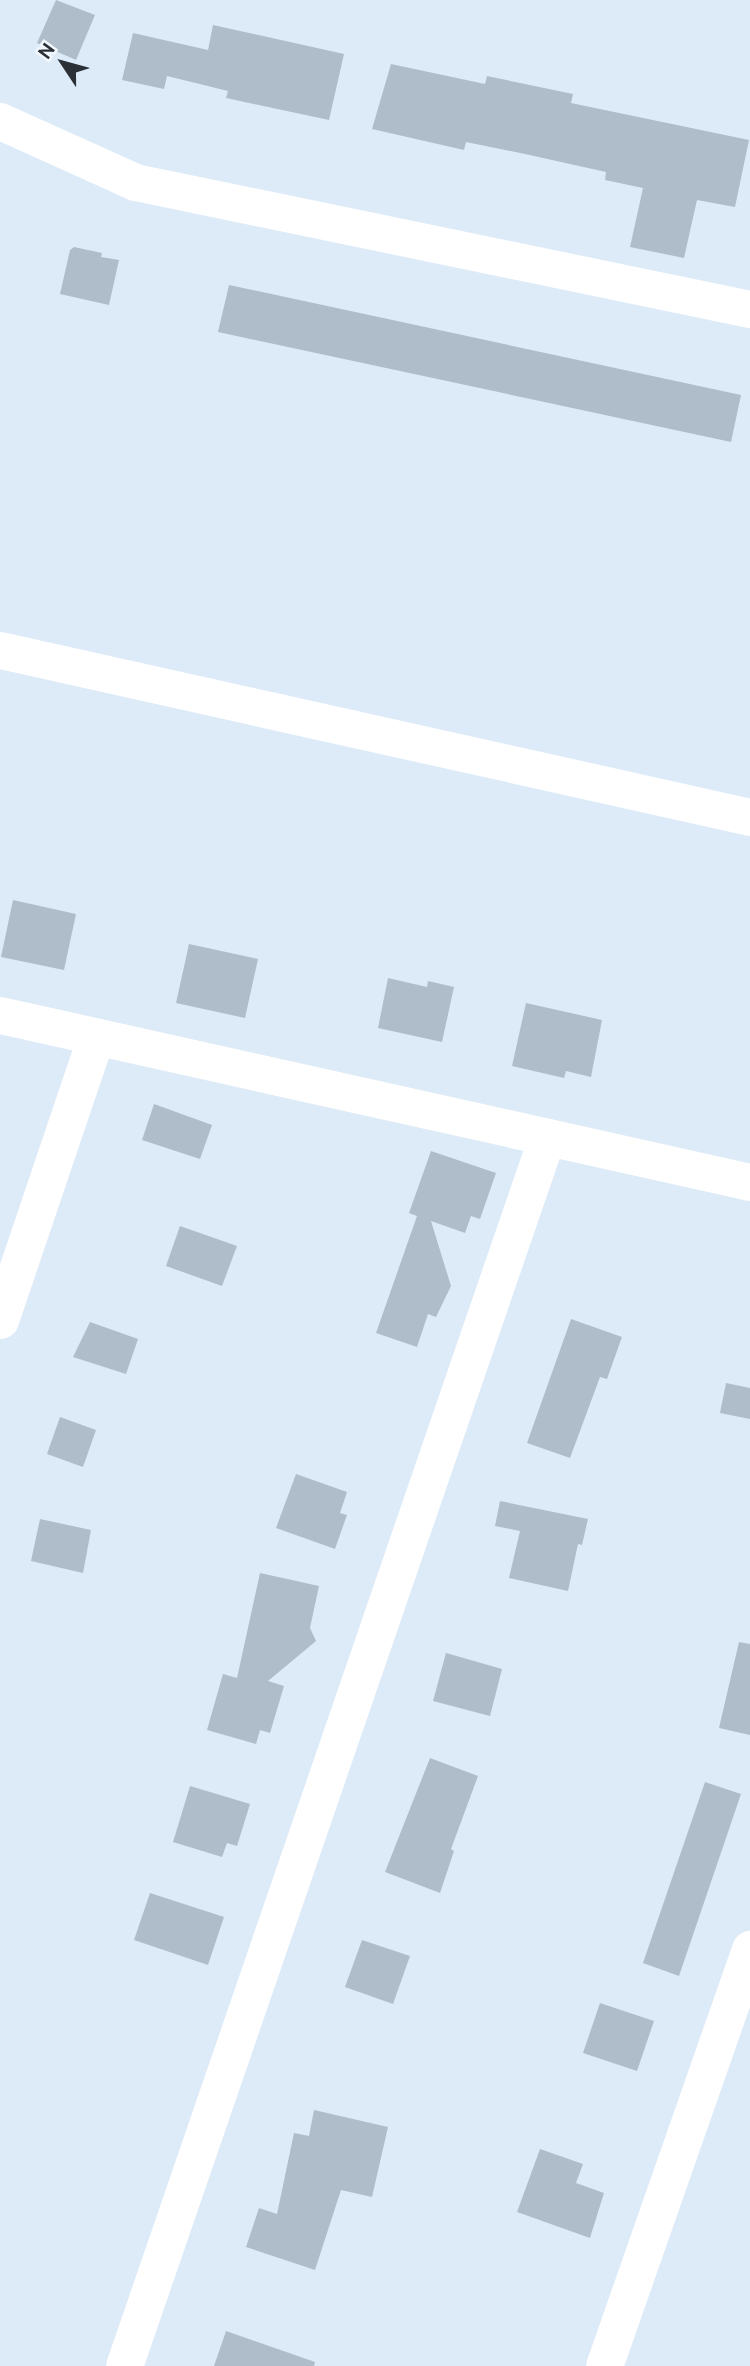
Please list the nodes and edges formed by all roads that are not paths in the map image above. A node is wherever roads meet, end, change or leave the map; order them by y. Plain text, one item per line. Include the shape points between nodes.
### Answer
1 (0, 121) edge
2 (750, 309) edge
3 (0, 650) edge
4 (750, 817) edge
5 (0, 1015) edge
6 (96, 1037) junction
7 (547, 1137) junction
8 (750, 1182) edge
9 (0, 1320) edge
10 (750, 1949) edge
11 (124, 2366) edge
12 (604, 2366) edge

1 - 2 street via 135,181
3 - 4 street
5 - 6 street
6 - 7 street
6 - 9 street
7 - 8 street
7 - 11 street
10 - 12 street

